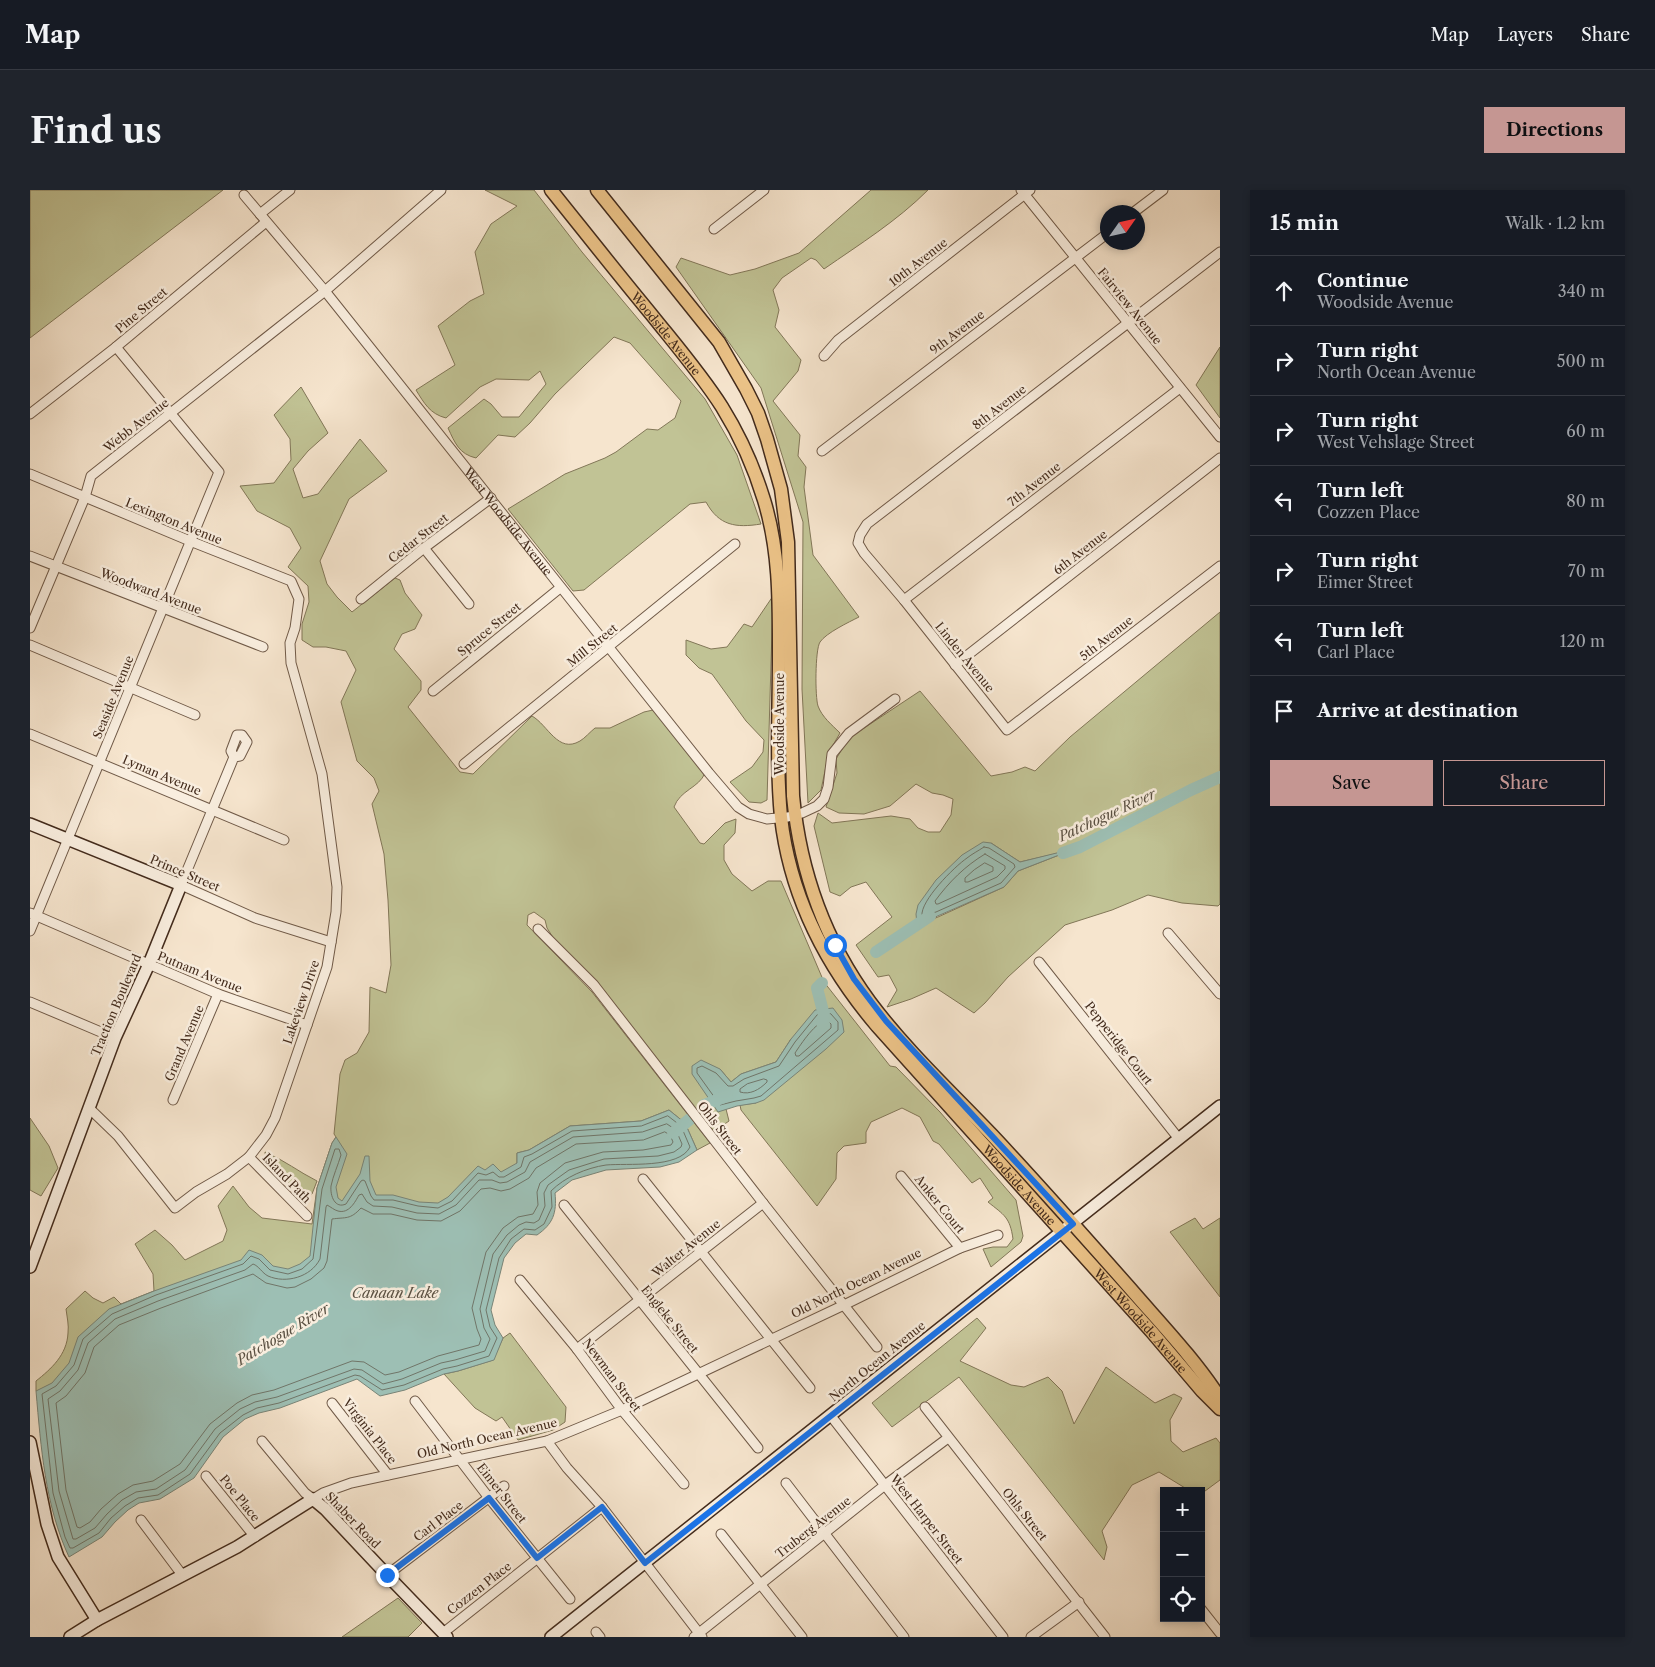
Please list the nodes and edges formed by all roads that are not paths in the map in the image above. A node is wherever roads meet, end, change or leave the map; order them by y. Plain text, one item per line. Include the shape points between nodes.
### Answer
1 (290, 190) edge
2 (440, 190) edge
3 (551, 190) edge
4 (596, 190) edge
5 (764, 190) edge
6 (1163, 190) edge
7 (1025, 192) edge
8 (244, 195) dead end
9 (1143, 205) edge
10 (260, 214) junction
11 (266, 222) junction
12 (714, 229) dead end
13 (1100, 239) edge
14 (1220, 252) edge
15 (1075, 258) junction
16 (325, 291) junction
17 (1128, 324) junction
18 (116, 347) junction
19 (824, 356) dead end
20 (1180, 388) junction
21 (171, 413) junction
22 (30, 414) edge
23 (1220, 437) edge
24 (822, 451) dead end
25 (1220, 458) edge
26 (30, 474) edge
27 (85, 497) junction
28 (491, 498) junction
29 (190, 541) junction
30 (735, 544) dead end
31 (424, 548) junction
32 (30, 556) edge
33 (1220, 566) edge
34 (55, 567) junction
35 (560, 588) junction
36 (361, 599) dead end
37 (904, 600) junction
38 (469, 604) dead end
39 (163, 609) junction
40 (30, 628) edge
41 (295, 628) joint
42 (30, 645) edge
43 (263, 647) dead end
44 (610, 647) junction
45 (955, 665) junction
46 (130, 686) junction
47 (433, 691) dead end
48 (894, 699) dead end
49 (195, 715) dead end
50 (1007, 730) joint
51 (30, 734) edge
52 (234, 756) dead end
53 (100, 762) junction
54 (464, 764) dead end
55 (213, 810) junction
56 (788, 817) junction
57 (30, 824) edge
58 (69, 840) junction
59 (284, 840) dead end
60 (181, 885) junction
61 (33, 914) edge
62 (538, 929) dead end
63 (30, 931) edge
64 (1168, 934) dead end
65 (331, 942) junction
66 (1039, 962) dead end
67 (148, 964) junction
68 (1219, 989) edge
69 (218, 994) junction
70 (30, 1002) edge
71 (307, 1025) junction
72 (115, 1038) junction
73 (173, 1100) dead end
74 (1220, 1106) edge
75 (90, 1108) junction
76 (1179, 1139) junction
77 (249, 1157) junction
78 (902, 1176) dead end
79 (642, 1179) dead end
80 (763, 1203) junction
81 (564, 1205) dead end
82 (307, 1216) dead end
83 (1073, 1224) junction
84 (1062, 1232) junction
85 (998, 1235) dead end
86 (960, 1248) junction
87 (700, 1252) junction
88 (30, 1267) edge
89 (520, 1280) dead end
90 (639, 1302) junction
91 (844, 1305) junction
92 (769, 1339) junction
93 (877, 1347) dead end
94 (578, 1350) junction
95 (698, 1374) junction
96 (810, 1388) dead end
97 (1220, 1398) edge
98 (415, 1401) dead end
99 (332, 1403) dead end
100 (925, 1407) dead end
101 (1220, 1409) edge
102 (622, 1410) junction
103 (831, 1416) junction
104 (948, 1438) junction
105 (262, 1441) dead end
106 (547, 1441) junction
107 (30, 1442) edge
108 (758, 1448) dead end
109 (460, 1460) junction
110 (388, 1474) junction
111 (206, 1476) dead end
112 (786, 1483) dead end
113 (684, 1484) dead end
114 (885, 1485) junction
115 (504, 1486) dead end
116 (489, 1498) junction
117 (313, 1499) junction
118 (602, 1507) junction
119 (141, 1520) dead end
120 (721, 1534) dead end
121 (825, 1534) junction
122 (255, 1537) junction
123 (537, 1558) junction
124 (645, 1563) junction
125 (387, 1575) junction
126 (183, 1576) junction
127 (760, 1585) junction
128 (570, 1599) dead end
129 (1079, 1602) junction
130 (1205, 1614) edge
131 (97, 1620) junction
132 (1220, 1633) edge
133 (445, 1635) edge
134 (699, 1636) edge
135 (70, 1637) edge
136 (551, 1637) edge
137 (802, 1637) edge
138 (904, 1637) edge
139 (1003, 1637) edge
140 (1031, 1637) edge
141 (1105, 1637) edge

1 - 10 street
2 - 16 street, Webb Avenue
3 - 56 main road, Woodside Avenue via 707,385 735,429 756,477 771,526 778,580 779,755
4 - 56 main road, Woodside Avenue via 719,342 758,413 775,464 788,542 793,777
5 - 12 street
6 - 9 street
7 - 15 street, Fairview Avenue
7 - 19 street, 10th Avenue via 838,340
8 - 10 street, West Woodside Avenue
10 - 11 street, West Woodside Avenue
11 - 16 street, West Woodside Avenue
11 - 18 street, Pine Street
13 - 15 street, 9th Avenue
14 - 17 street, 8th Avenue
15 - 17 street, Fairview Avenue
15 - 24 street, 9th Avenue
16 - 21 street, Webb Avenue
16 - 28 street, West Woodside Avenue
17 - 20 street, Fairview Avenue
17 - 37 street, 8th Avenue via 868,524 858,542
18 - 21 street
18 - 22 street, Pine Street
20 - 23 street, Fairview Avenue
20 - 37 street, 7th Avenue
21 - 27 street, Webb Avenue via 91,476
21 - 29 street, Seaside Avenue via 219,472
25 - 45 street, 6th Avenue
26 - 27 street, Lexington Avenue
27 - 29 street, Lexington Avenue
27 - 34 street, Webb Avenue
28 - 31 street, Cedar Street
28 - 35 street, West Woodside Avenue
29 - 39 street, Seaside Avenue
29 - 41 street, Lexington Avenue via 291,581 299,599
30 - 44 street, Mill Street
31 - 36 street, Cedar Street
31 - 38 street
32 - 34 street, Woodward Avenue
33 - 50 street, 5th Avenue
34 - 39 street, Woodward Avenue
34 - 40 street, Webb Avenue
35 - 44 street, West Woodside Avenue
35 - 47 street, Spruce Street
37 - 45 street, Linden Avenue
39 - 43 street, Woodward Avenue
39 - 46 street, Seaside Avenue
41 - 65 street, Lakeview Drive via 290,643 291,663 322,774 336,887
42 - 46 street
44 - 54 street, Mill Street
44 - 56 street, West Woodside Avenue via 738,807 767,819
45 - 50 street, Linden Avenue
46 - 49 street
46 - 53 street, Seaside Avenue
48 - 56 street via 849,733 832,754 824,799 816,806
51 - 53 street, Lyman Avenue
52 - 55 street, Traction Boulevard
53 - 55 street, Lyman Avenue
53 - 58 street, Seaside Avenue
55 - 59 street, Lyman Avenue
55 - 60 street, Traction Boulevard
56 - 83 main road, Woodside Avenue via 814,896 854,979 899,1036
56 - 84 main road, Woodside Avenue via 790,862 801,900 843,983 877,1026
57 - 58 street, Prince Street
58 - 60 street, Prince Street
58 - 61 street, Seaside Avenue
60 - 65 street, Prince Street via 255,918
60 - 67 street, Traction Boulevard
61 - 63 street, Seaside Avenue
61 - 67 street, Putnam Avenue
62 - 80 street, Ohls Street via 594,985
64 - 68 street
65 - 71 street, Lakeview Drive via 328,966
66 - 76 street, Pepperidge Court
67 - 69 street, Putnam Avenue
67 - 72 street, Traction Boulevard
69 - 71 street, Putnam Avenue
69 - 73 street, Grand Avenue
70 - 72 street
71 - 77 street, Lakeview Drive via 275,1118
72 - 75 street, Traction Boulevard
74 - 76 street, North Ocean Avenue
75 - 77 street, Lakeview Drive via 118,1136 175,1208
75 - 88 street, Traction Boulevard
76 - 83 street, North Ocean Avenue
77 - 82 street, Island Path
78 - 86 street, Anker Court
79 - 87 street
80 - 87 street, Walter Avenue
80 - 91 street, Ohls Street
81 - 90 street, Engleke Street
83 - 84 street, North Ocean Avenue
83 - 97 main road, West Woodside Avenue via 1169,1333
84 - 101 main road, West Woodside Avenue
84 - 103 street, North Ocean Avenue
85 - 86 street, Old North Ocean Avenue
86 - 91 street, Old North Ocean Avenue
87 - 90 street, Walter Avenue
87 - 92 street
89 - 94 street, Newman Street
90 - 94 street, Walter Avenue
90 - 95 street, Engleke Street
91 - 92 street, Old North Ocean Avenue
91 - 93 street, Ohls Street
92 - 95 street, Old North Ocean Avenue
92 - 96 street
94 - 102 street, Newman Street
95 - 102 street, Old North Ocean Avenue
95 - 108 street, Engleke Street
98 - 109 street, Eimer Street
99 - 110 street, Virginia Place
100 - 104 street, Ohls Street
102 - 106 street, Old North Ocean Avenue
102 - 113 street, Newman Street
103 - 114 street, West Harper Street
103 - 124 street, North Ocean Avenue
104 - 114 street, Truberg Avenue
104 - 129 street, Ohls Street
105 - 117 street, Shaber Road
106 - 109 street, Old North Ocean Avenue
106 - 118 street
107 - 131 street via 47,1524 58,1557
109 - 110 street, Old North Ocean Avenue
109 - 116 street, Eimer Street
110 - 117 street, Old North Ocean Avenue via 335,1489
111 - 122 street, Poe Place
112 - 121 street
114 - 121 street, Truberg Avenue
114 - 139 street, West Harper Street
115 - 116 street, Carl Place
116 - 123 street, Eimer Street
116 - 125 street, Carl Place
117 - 122 street, Old North Ocean Avenue
117 - 125 street, Shaber Road
118 - 123 street, Cozzen Place
118 - 124 street
119 - 126 street
120 - 127 street
121 - 127 street, Truberg Avenue
121 - 138 street
122 - 126 street, Old North Ocean Avenue
123 - 128 street, Eimer Street
123 - 133 street, Cozzen Place
124 - 134 street
124 - 136 street, North Ocean Avenue
125 - 133 street, Shaber Road
126 - 131 street, Old North Ocean Avenue
127 - 134 street, Truberg Avenue
127 - 137 street
129 - 140 street
129 - 141 street, Ohls Street
130 - 132 street
131 - 135 street, Old North Ocean Avenue

